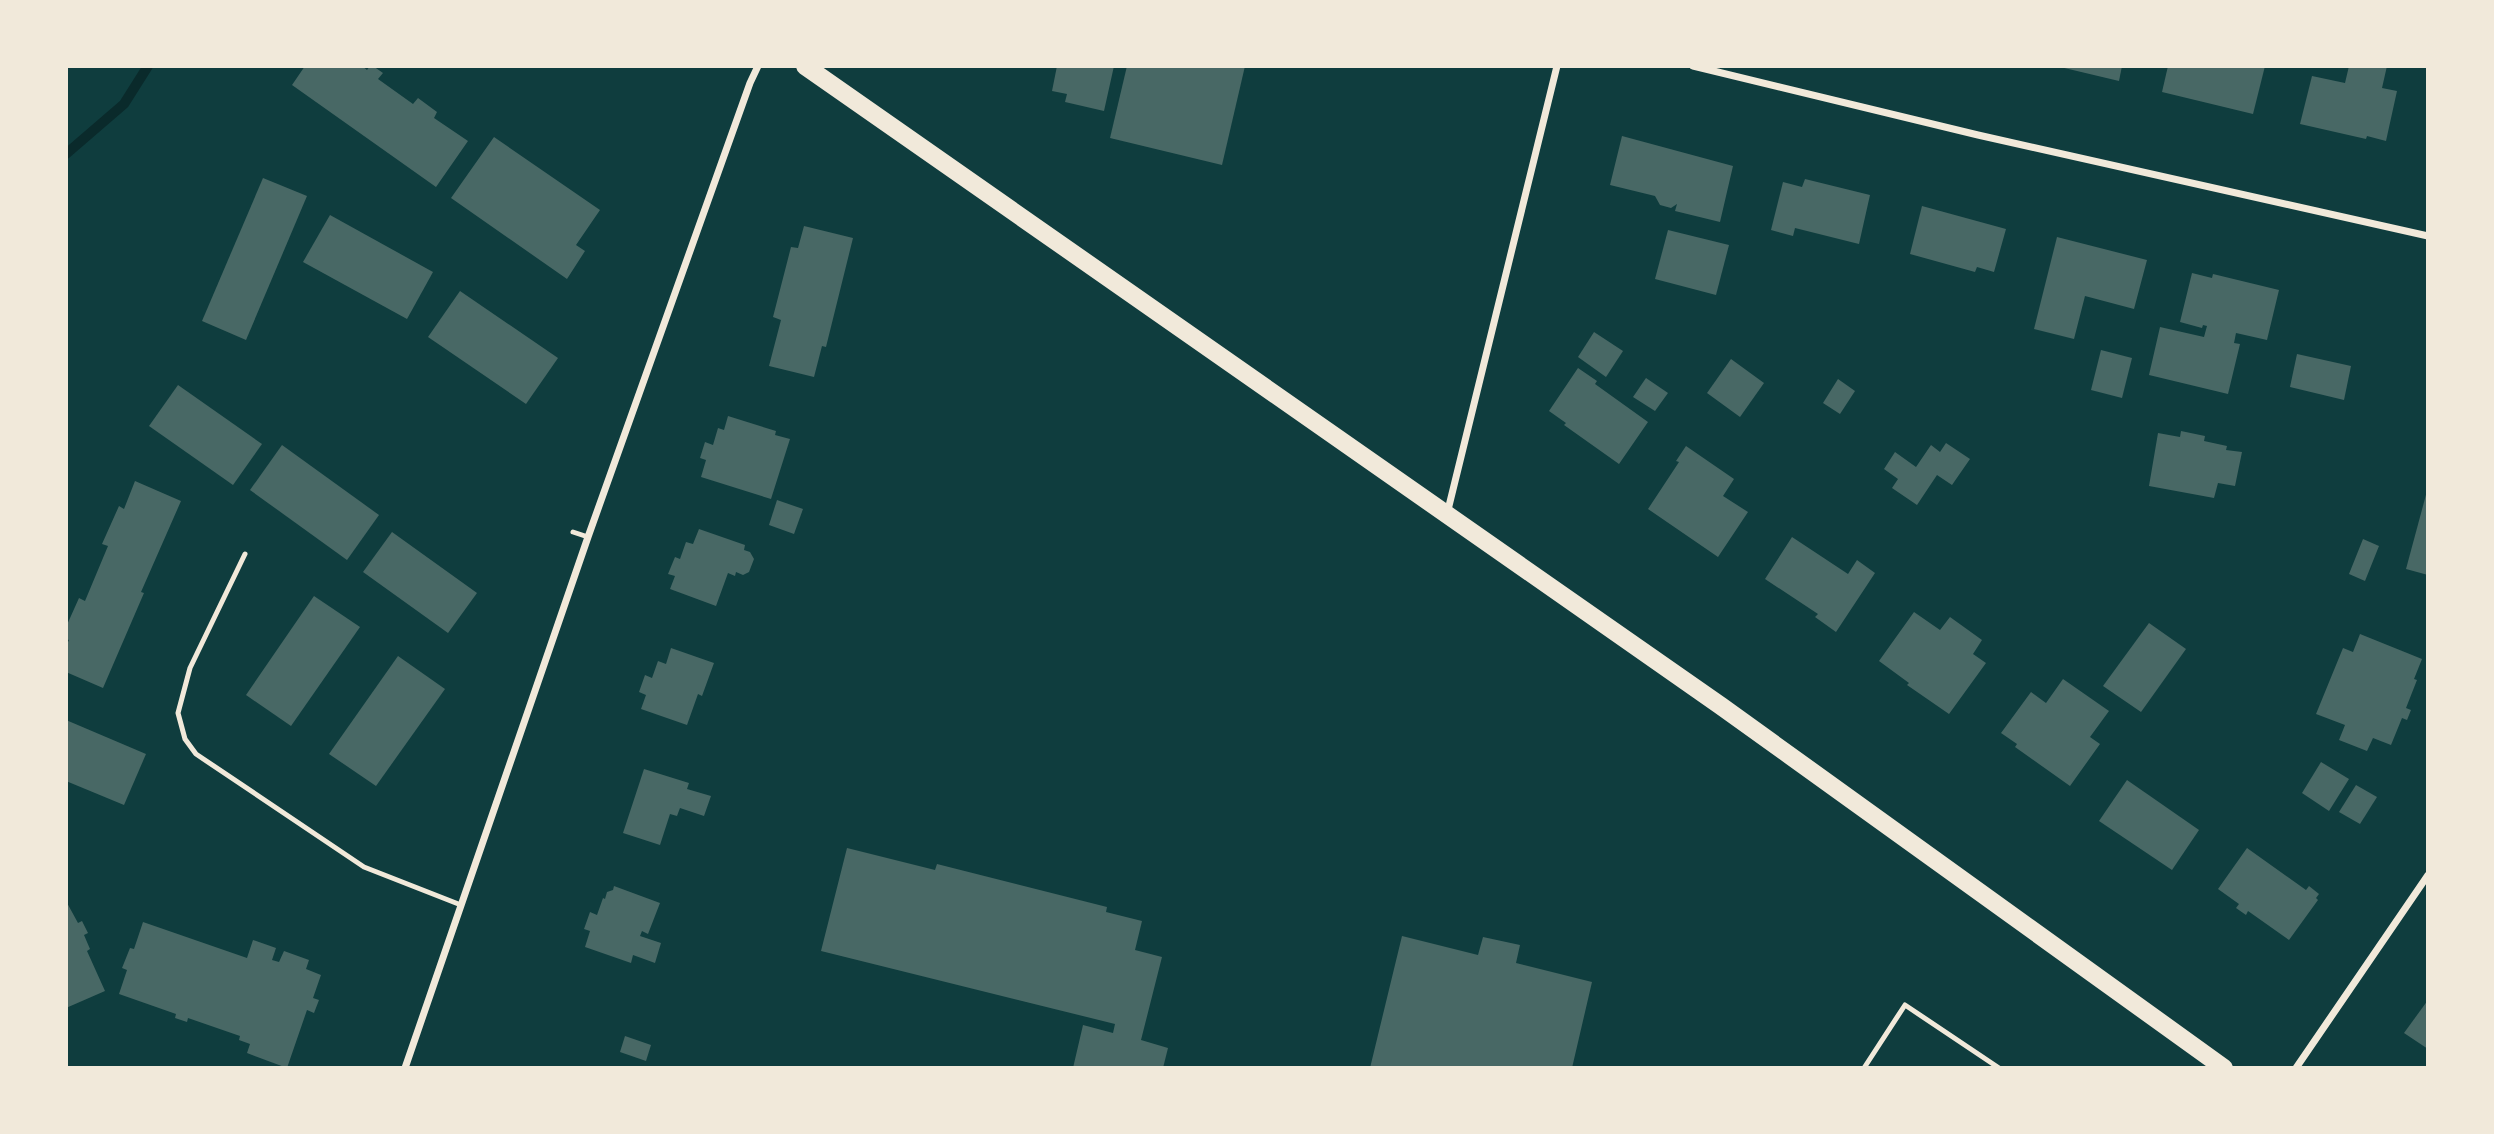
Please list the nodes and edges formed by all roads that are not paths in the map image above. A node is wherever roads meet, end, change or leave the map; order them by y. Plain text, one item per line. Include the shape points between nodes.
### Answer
1 (758, 66) edge
2 (805, 66) edge
3 (1557, 66) edge
4 (1693, 66) edge
5 (2427, 236) edge
6 (1446, 515) junction
7 (573, 532) dead end
8 (588, 537) junction
9 (245, 554) dead end
10 (2427, 875) edge
11 (461, 905) junction
12 (405, 1068) edge
13 (1864, 1068) edge
14 (1999, 1068) edge
15 (2224, 1068) edge
16 (2296, 1068) edge

1 - 8 street
2 - 6 main road
3 - 6 street
4 - 5 street
6 - 15 main road via 1721,706
7 - 8 lane
8 - 11 street
9 - 11 lane via 190,668 178,713 185,739 196,754 364,867
10 - 16 street
11 - 12 street
13 - 14 lane via 1905,1005

